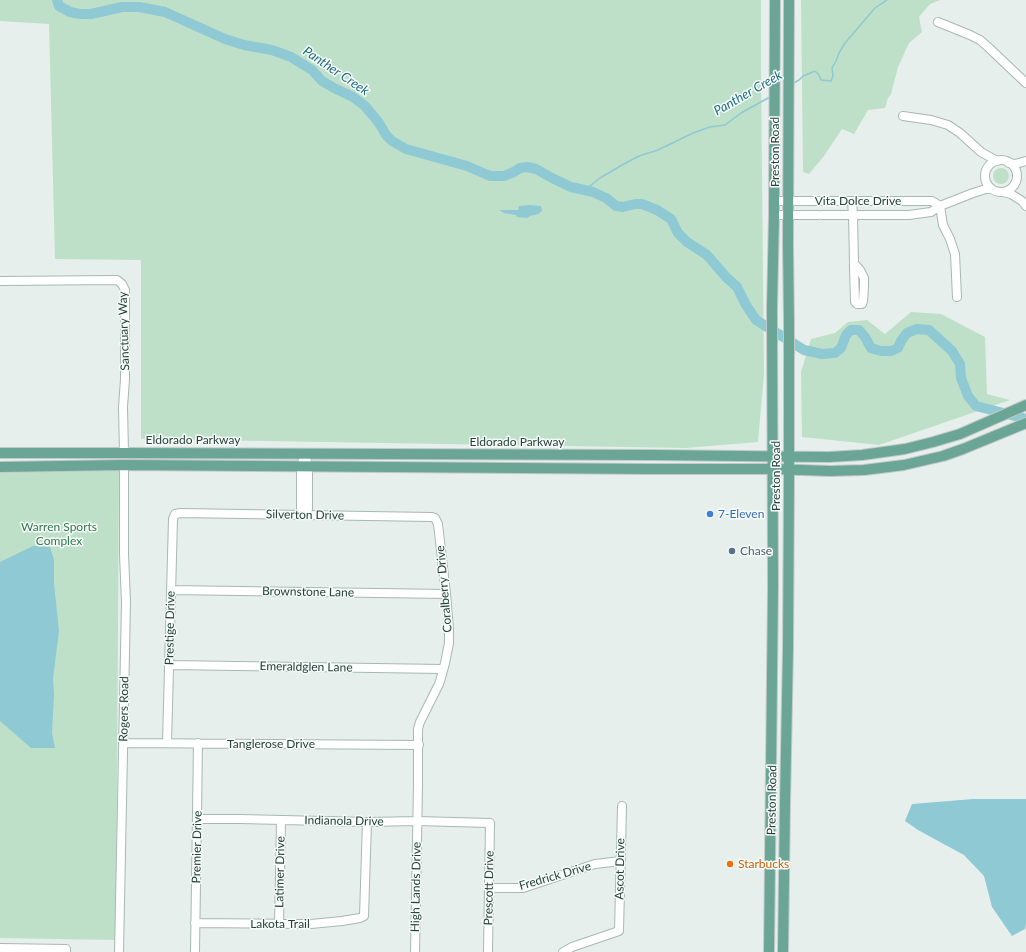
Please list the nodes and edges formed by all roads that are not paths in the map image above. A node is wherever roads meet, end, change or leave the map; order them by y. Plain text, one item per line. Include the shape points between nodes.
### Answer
1 (775, 0) edge
2 (789, 0) edge
3 (938, 22) dead end
4 (1026, 83) edge
5 (903, 116) dead end
6 (981, 152) junction
7 (997, 161) junction
8 (1026, 162) edge
9 (1010, 163) junction
10 (986, 173) junction
11 (1016, 178) junction
12 (991, 188) junction
13 (1003, 192) junction
14 (972, 193) junction
15 (774, 200) junction
16 (788, 200) junction
17 (825, 201) junction
18 (852, 201) junction
19 (1024, 203) edge
20 (940, 206) junction
21 (774, 215) junction
22 (788, 215) junction
23 (822, 215) junction
24 (853, 215) junction
25 (854, 263) dead end
26 (0, 281) edge
27 (957, 297) dead end
28 (1026, 405) edge
29 (1026, 423) edge
30 (0, 453) edge
31 (124, 453) junction
32 (304, 453) junction
33 (537, 455) junction
34 (650, 455) junction
35 (773, 456) junction
36 (789, 456) junction
37 (124, 465) junction
38 (0, 466) edge
39 (305, 467) junction
40 (537, 469) junction
41 (773, 469) junction
42 (650, 470) junction
43 (789, 470) junction
44 (175, 514) joint
45 (304, 515) junction
46 (435, 518) joint
47 (171, 590) junction
48 (446, 594) junction
49 (772, 648) junction
50 (788, 648) junction
51 (169, 665) junction
52 (443, 669) junction
53 (123, 743) junction
54 (167, 743) junction
55 (198, 743) junction
56 (419, 745) junction
57 (771, 803) junction
58 (785, 803) junction
59 (622, 806) dead end
60 (197, 819) junction
61 (281, 821) junction
62 (418, 821) junction
63 (367, 822) junction
64 (490, 823) joint
65 (620, 861) junction
66 (489, 888) junction
67 (195, 923) junction
68 (279, 924) junction
69 (0, 948) edge
70 (66, 950) edge
71 (119, 952) edge
72 (194, 952) edge
73 (415, 952) edge
74 (488, 952) edge
75 (563, 952) edge
76 (769, 952) edge
77 (783, 952) edge

1 - 15 main road, Preston Road
2 - 16 main road, Preston Road
3 - 4 street via 980,40
5 - 6 street via 945,124 960,133
6 - 7 street
6 - 10 street via 987,167
7 - 9 street via 1004,160
7 - 10 street via 991,163
8 - 9 street
8 - 11 street
9 - 11 street via 1016,170
10 - 12 street via 987,183
10 - 14 street, Vita Dolce Drive via 983,182
11 - 13 street via 1013,186
11 - 19 street via 1016,188
12 - 13 street
12 - 14 street, Vita Dolce Drive
13 - 19 street
14 - 20 street, Vita Dolce Drive
15 - 16 street, Vita Dolce Drive
15 - 21 main road, Preston Road
16 - 17 street, Vita Dolce Drive
16 - 22 main road, Preston Road
17 - 18 street, Vita Dolce Drive
17 - 23 street via 829,208 828,212
18 - 20 street, Vita Dolce Drive via 932,201
18 - 24 street
20 - 24 street, Vita Dolce Drive via 931,212 909,215
20 - 27 street via 943,225 955,254
21 - 22 street, Vita Dolce Drive
21 - 35 main road, Preston Road
22 - 23 street, Vita Dolce Drive
22 - 36 main road, Preston Road
23 - 24 street, Vita Dolce Drive
24 - 25 street
26 - 31 street, Sanctuary Way via 117,280 122,284 125,290
28 - 36 main road, Eldorado Parkway via 960,434 904,449 862,455
29 - 43 main road via 943,456 904,465 864,470
30 - 31 main road, Eldorado Parkway
31 - 32 main road, Eldorado Parkway
31 - 37 main road
32 - 33 main road, Eldorado Parkway
32 - 39 street
33 - 34 main road, Eldorado Parkway
33 - 40 main road
34 - 35 main road, Eldorado Parkway
34 - 42 main road
35 - 36 main road, Eldorado Parkway
35 - 41 main road, Preston Road
36 - 43 main road, Preston Road
37 - 38 main road
37 - 39 main road
37 - 53 street, Rogers Road via 126,602
39 - 40 main road
39 - 45 street via 301,509
40 - 42 main road
41 - 42 main road
41 - 43 main road
41 - 49 main road, Preston Road
43 - 50 main road, Preston Road
44 - 45 street, Silverton Drive
44 - 47 street, Prestige Drive via 172,519
45 - 46 street, Silverton Drive
46 - 48 street, Coralberry Drive via 438,524
47 - 48 street, Brownstone Lane
47 - 51 street, Prestige Drive
48 - 52 street, Coralberry Drive via 449,643
49 - 50 main road
49 - 57 main road, Preston Road
50 - 58 main road, Preston Road
51 - 52 street, Emeraldglen Lane
51 - 54 street, Prestige Drive
52 - 56 street, Coralberry Drive via 439,684 420,722
53 - 54 street, Tanglerose Drive
53 - 71 street, Rogers Road
54 - 55 street, Tanglerose Drive
55 - 56 street, Tanglerose Drive
55 - 60 street, Premier Drive
56 - 62 street, Coralberry Drive
57 - 58 main road
57 - 76 main road, Preston Road
58 - 77 main road, Preston Road
59 - 65 street, Ascot Drive
60 - 61 street, Indianola Drive
60 - 67 street, Premier Drive
61 - 63 street, Indianola Drive
61 - 68 street, Latimer Drive
62 - 63 street, Indianola Drive
62 - 64 street, Indianola Drive
62 - 73 street, High Lands Drive
63 - 68 street, Lakota Trail via 364,916 311,924
64 - 66 street, Prescott Drive
65 - 66 street, Fredrick Drive via 595,864 523,888
65 - 75 street, Ascot Drive via 619,932
66 - 74 street, Prescott Drive
67 - 68 street, Lakota Trail
67 - 72 street, Premier Drive
69 - 70 street

